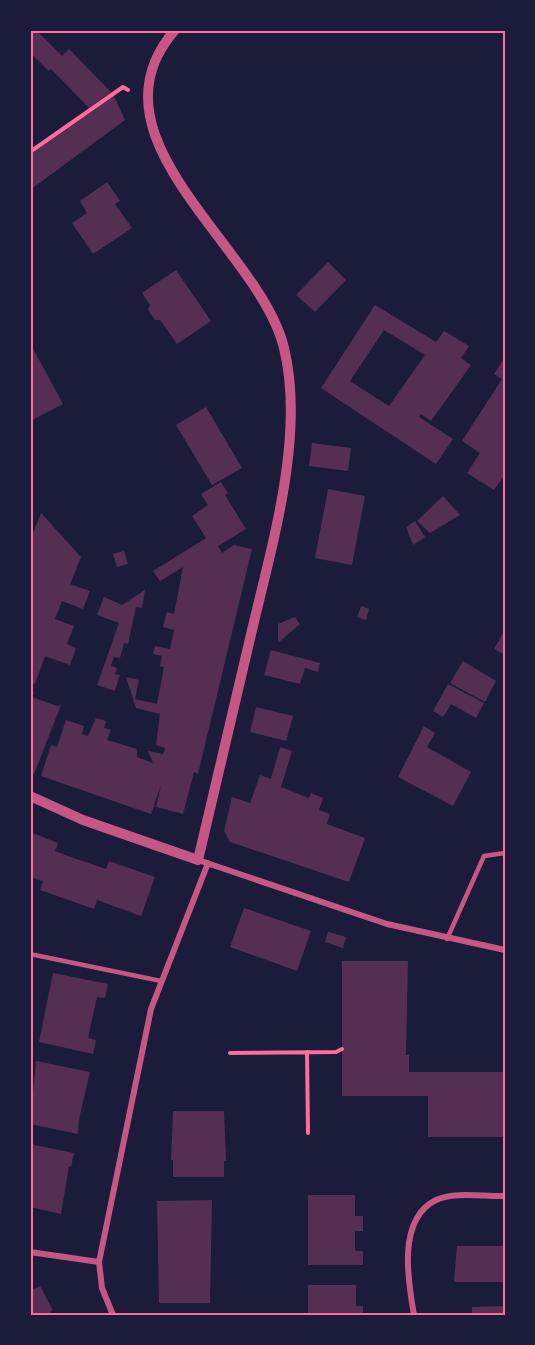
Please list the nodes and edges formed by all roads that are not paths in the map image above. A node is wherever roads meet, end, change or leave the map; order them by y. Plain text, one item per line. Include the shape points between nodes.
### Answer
1 (175, 30) edge
2 (30, 796) edge
3 (505, 854) edge
4 (203, 862) junction
5 (447, 939) junction
6 (505, 950) edge
7 (30, 954) edge
8 (161, 981) junction
9 (505, 1196) edge
10 (30, 1252) edge
11 (99, 1262) junction
12 (113, 1315) edge
13 (414, 1315) edge

1 - 4 street via 154,65 146,99 151,126 158,145 277,325 289,373 290,424 279,502
2 - 4 street via 83,820
3 - 5 lane via 484,856
4 - 5 street via 387,924
4 - 8 street
5 - 6 street
7 - 8 lane
8 - 11 street via 151,1009
9 - 13 street via 450,1197 425,1208 416,1221 410,1245 409,1282
10 - 11 street
11 - 12 street via 102,1288

